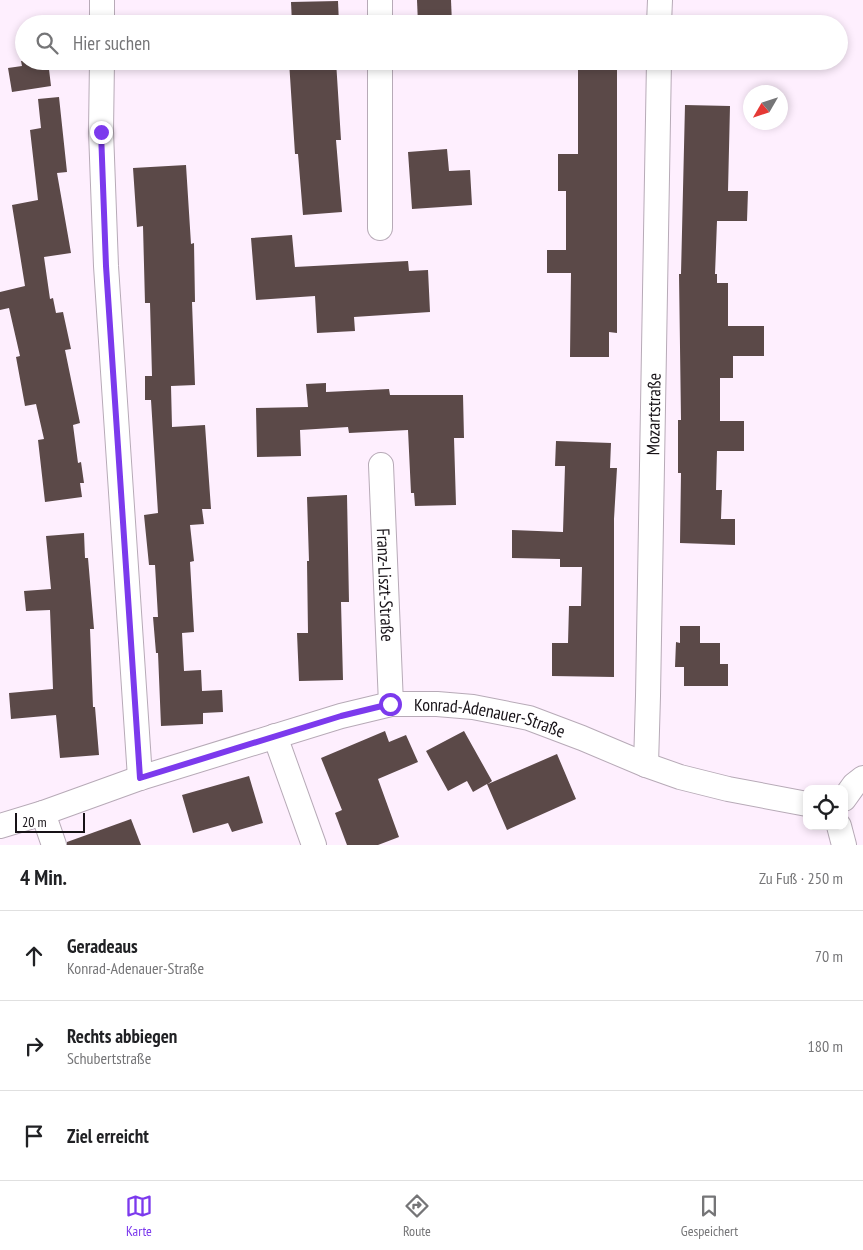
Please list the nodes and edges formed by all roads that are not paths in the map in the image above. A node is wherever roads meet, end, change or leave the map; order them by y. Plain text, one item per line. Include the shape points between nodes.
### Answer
1 (102, 0) edge
2 (380, 0) edge
3 (660, 0) edge
4 (102, 15) edge
5 (380, 15) edge
6 (660, 15) edge
7 (102, 70) edge
8 (380, 70) edge
9 (659, 70) edge
10 (380, 228) dead end
11 (381, 465) dead end
12 (390, 704) junction
13 (275, 736) junction
14 (646, 766) junction
15 (140, 778) junction
16 (863, 778) edge
17 (848, 793) edge
18 (803, 803) edge
19 (42, 813) junction
20 (0, 826) edge
21 (840, 830) edge
22 (54, 845) edge
23 (314, 845) edge
24 (844, 845) edge

1 - 4 street
2 - 5 street
3 - 6 street
7 - 15 street via 106,266
8 - 10 street
9 - 14 street, Mozartstraße
11 - 12 street, Franz-Liszt-Straße
12 - 13 street, Konrad-Adenauer-Straße
12 - 14 street, Konrad-Adenauer-Straße via 473,707 529,718
13 - 15 street, Konrad-Adenauer-Straße
13 - 23 street
14 - 18 street, Konrad-Adenauer-Straße via 680,777
15 - 19 street, Konrad-Adenauer-Straße
16 - 17 street
19 - 20 street, Konrad-Adenauer-Straße
19 - 22 street
21 - 24 street

